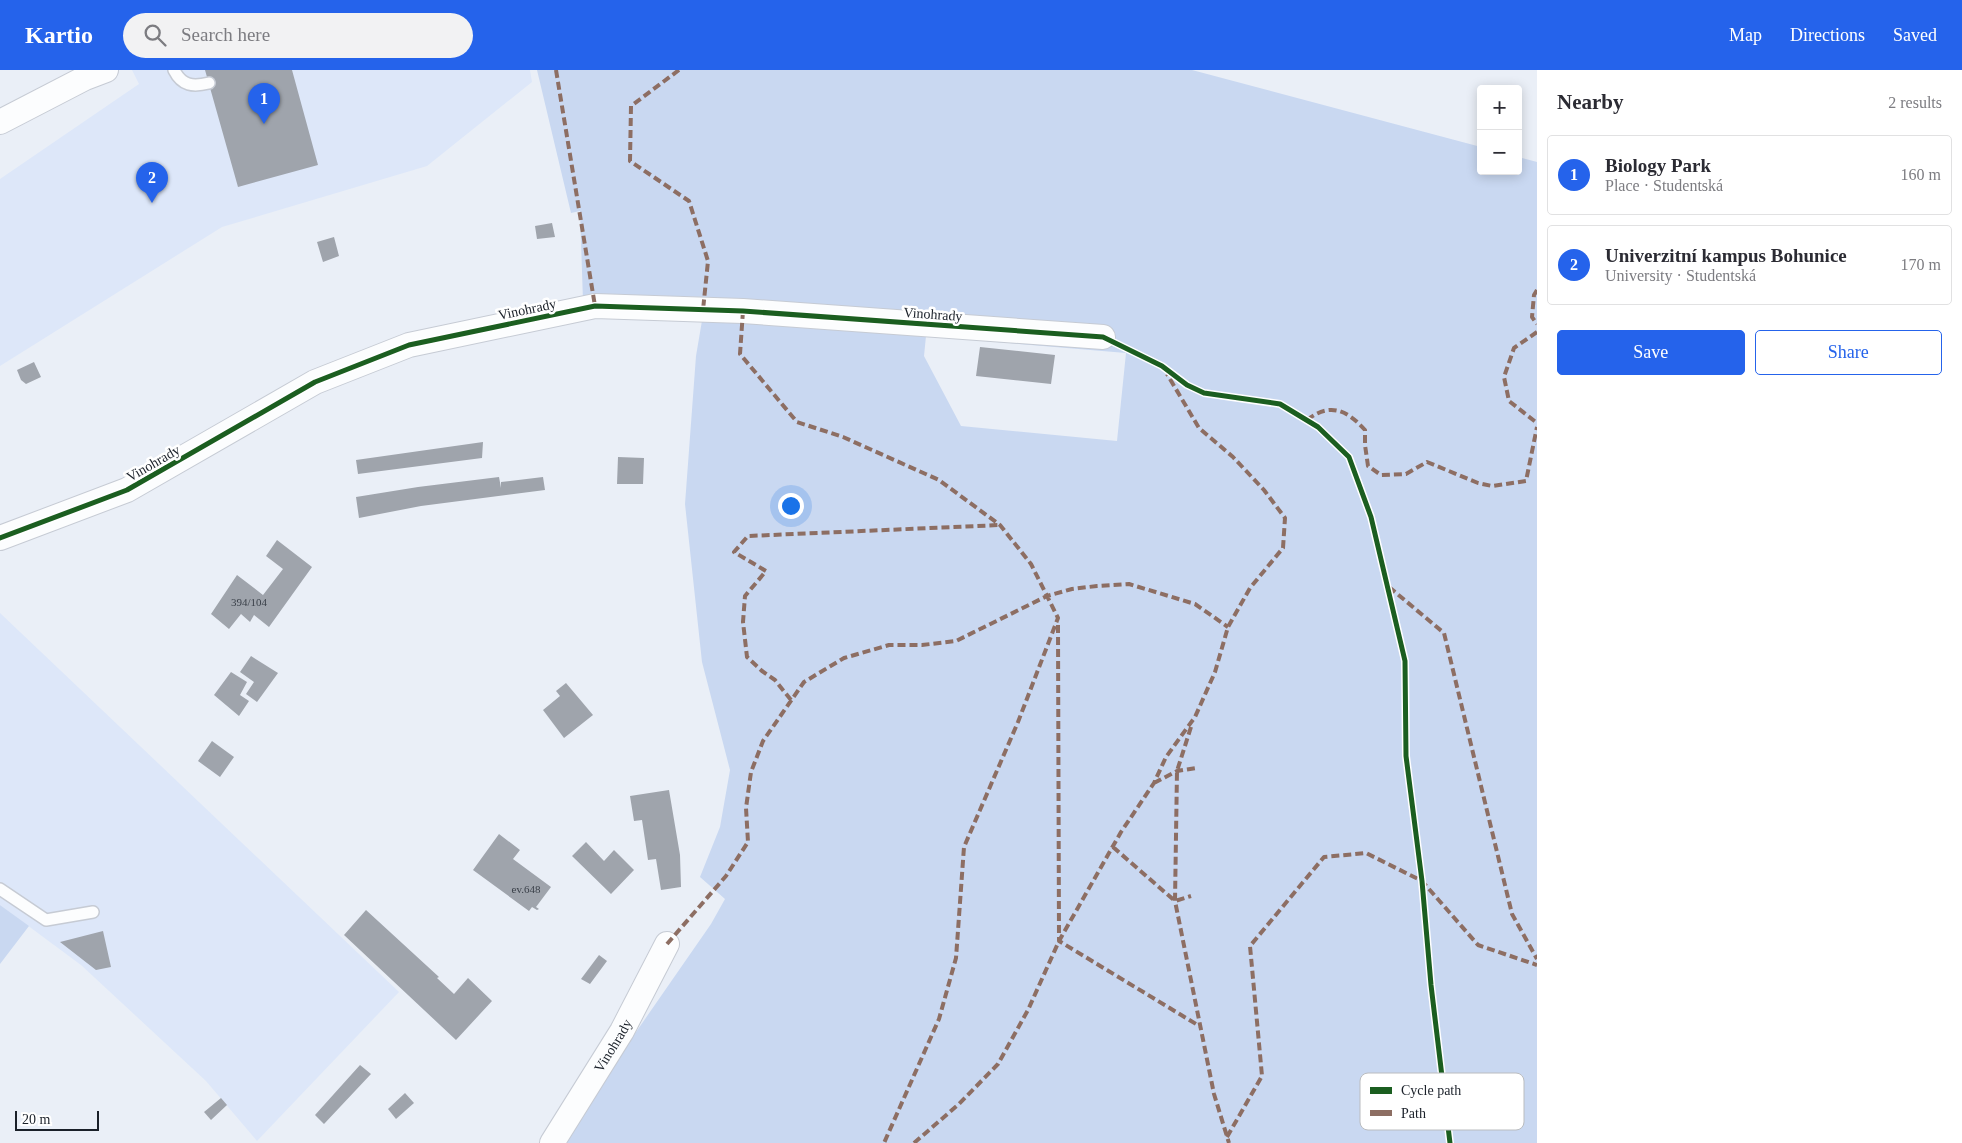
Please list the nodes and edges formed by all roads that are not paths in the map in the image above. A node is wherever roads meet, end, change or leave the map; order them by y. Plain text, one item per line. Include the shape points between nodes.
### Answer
1 (106, 70) edge
2 (174, 70) edge
3 (209, 83) dead end
4 (0, 122) edge
5 (1103, 337) dead end
6 (0, 538) edge
7 (0, 890) edge
8 (93, 912) dead end
9 (667, 944) dead end
10 (552, 1143) edge

1 - 4 street
2 - 3 lane via 185,84
5 - 6 street, Vinohrady via 744,311 595,306 409,345 332,375 127,490
7 - 8 lane via 46,920
9 - 10 street, Vinohrady via 622,1031

